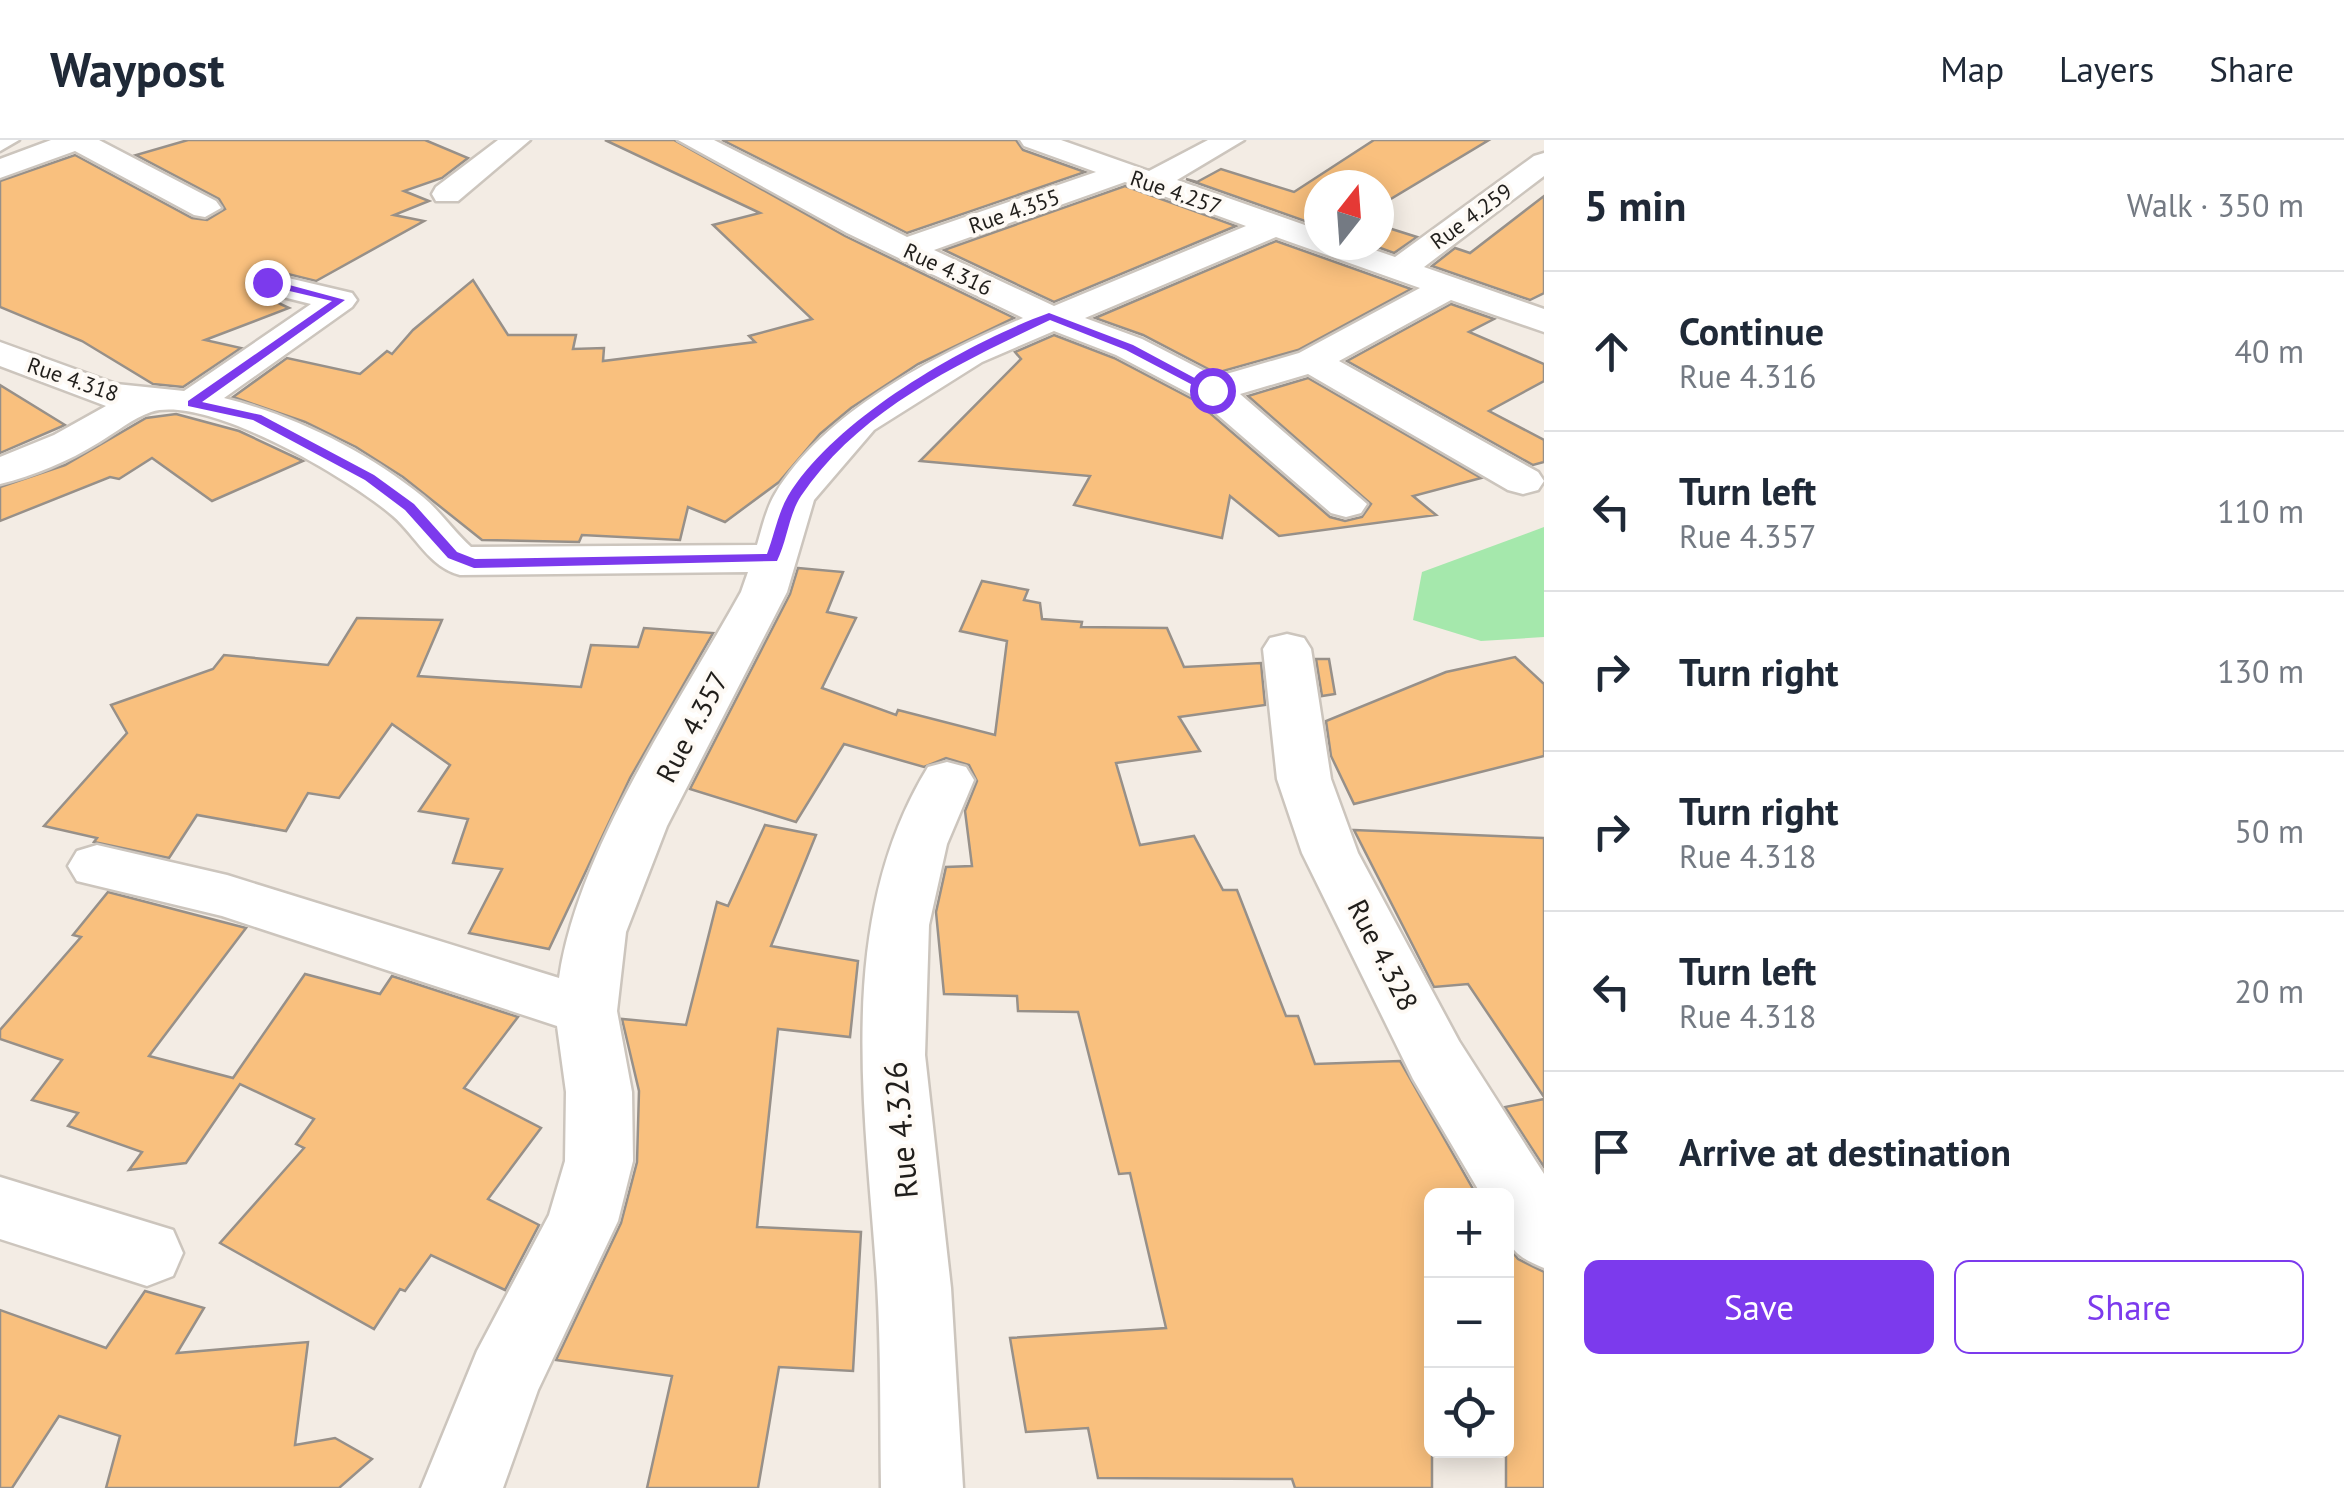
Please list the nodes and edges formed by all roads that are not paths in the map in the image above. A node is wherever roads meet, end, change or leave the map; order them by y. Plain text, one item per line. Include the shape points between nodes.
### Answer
1 (77, 140) edge
2 (516, 140) edge
3 (692, 140) edge
4 (1034, 140) edge
5 (1230, 140) edge
6 (1544, 162) edge
7 (0, 169) edge
8 (1135, 178) junction
9 (447, 194) dead end
10 (205, 208) dead end
11 (1297, 234) edge
12 (905, 249) junction
13 (1370, 260) edge
14 (1398, 270) junction
15 (267, 282) dead end
16 (1448, 287) junction
17 (1049, 316) junction
18 (1544, 321) edge
19 (0, 353) edge
20 (1312, 361) junction
21 (1212, 390) junction
22 (142, 402) junction
23 (192, 403) junction
24 (0, 472) edge
25 (1522, 482) dead end
26 (1346, 504) dead end
27 (773, 558) junction
28 (1287, 649) dead end
29 (947, 780) dead end
30 (97, 866) dead end
31 (586, 1011) junction
32 (0, 1208) edge
33 (1544, 1236) edge
34 (146, 1253) dead end
35 (462, 1488) edge
36 (922, 1488) edge

1 - 7 street
1 - 10 street
2 - 9 street
3 - 12 street, Rue 4.316
4 - 8 street, Rue 4.257
5 - 8 street, Rue 4.355
6 - 14 street, Rue 4.259
8 - 11 street, Rue 4.257
8 - 12 street, Rue 4.355
11 - 17 street, Rue 4.357
12 - 17 street, Rue 4.316
13 - 14 street
14 - 16 street
15 - 23 street via 340,300
16 - 18 street
16 - 20 street
17 - 21 street, Rue 4.316 via 1130,347
17 - 27 street, Rue 4.357 via 969,354 860,422 794,497
19 - 22 street, Rue 4.318
20 - 21 street
20 - 25 street
21 - 26 street, Rue 4.316
22 - 23 street, Rue 4.318
22 - 24 street
23 - 27 street, Rue 4.318 via 257,417 370,477 410,507 460,560
27 - 31 street, Rue 4.357 via 764,592 638,826 596,932
28 - 33 street, Rue 4.328 via 1304,779 1330,852 1436,1060
29 - 36 street, Rue 4.326 via 919,844 899,924 894,1055
30 - 31 street via 227,896
31 - 35 street, Rue 4.357 via 598,1092 598,1161 584,1222 504,1378
32 - 34 street

